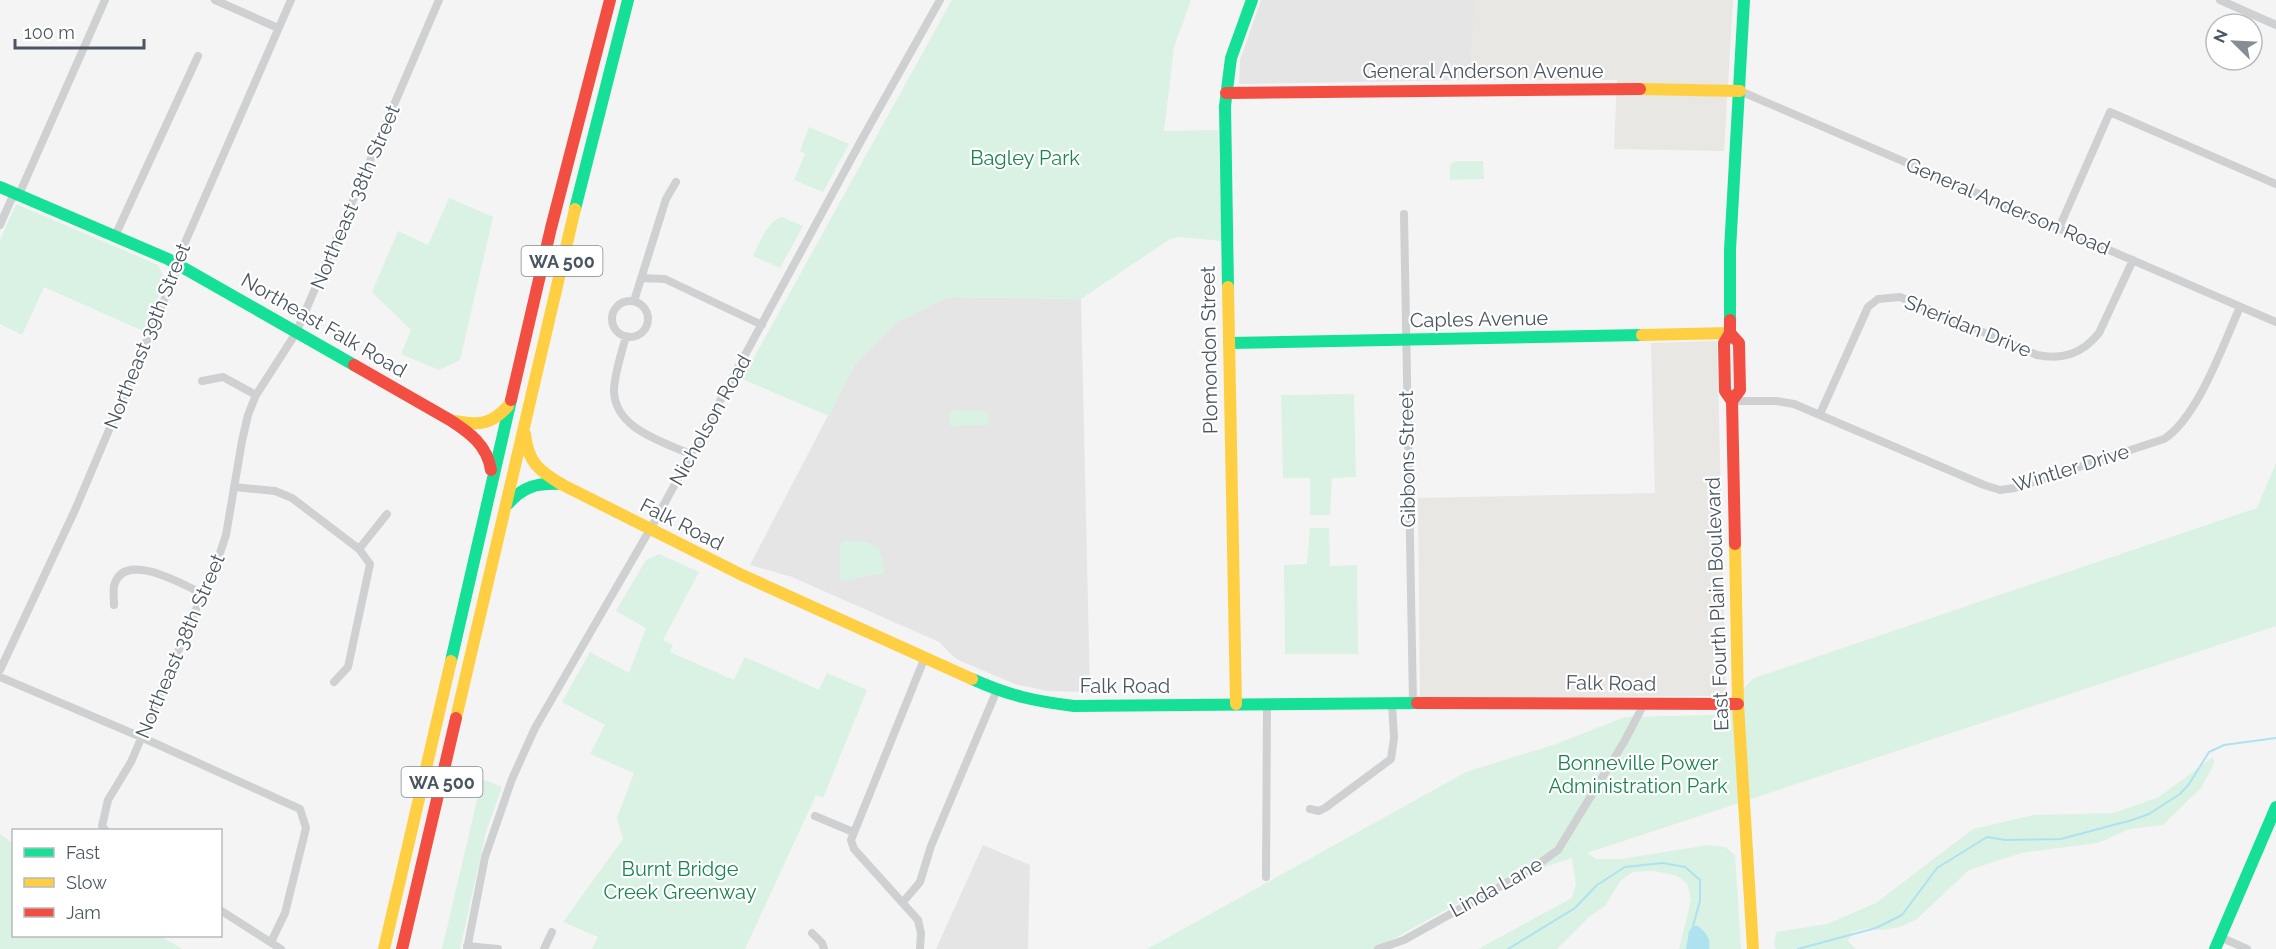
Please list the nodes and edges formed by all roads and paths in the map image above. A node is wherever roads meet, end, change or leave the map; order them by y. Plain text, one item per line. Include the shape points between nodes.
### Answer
1 (105, 0) edge
2 (215, 0) edge
3 (291, 0) edge
4 (439, 0) edge
5 (610, 0) edge
6 (628, 0) edge
7 (940, 0) edge
8 (1252, 0) edge
9 (1744, 0) edge
10 (2220, 0) edge
11 (2276, 25) edge
12 (278, 28) junction
13 (198, 57) dead end
14 (1740, 91) junction
15 (1226, 93) junction
16 (676, 182) dead end
17 (2276, 184) edge
18 (0, 187) edge
19 (17, 194) junction
20 (1404, 214) dead end
21 (0, 225) edge
22 (2059, 228) junction
23 (115, 236) junction
24 (2133, 260) junction
25 (179, 265) junction
26 (642, 278) junction
27 (634, 301) junction
28 (2240, 307) junction
29 (2276, 321) edge
30 (762, 325) junction
31 (296, 333) junction
32 (1730, 333) junction
33 (626, 336) junction
34 (1405, 339) junction
35 (1229, 343) junction
36 (202, 381) dead end
37 (256, 395) junction
38 (1732, 401) junction
39 (510, 404) junction
40 (1820, 414) junction
41 (450, 420) junction
42 (524, 422) junction
43 (692, 455) junction
44 (492, 479) junction
45 (561, 484) junction
46 (234, 487) junction
47 (506, 507) junction
48 (387, 514) dead end
49 (650, 530) junction
50 (359, 549) junction
51 (203, 594) junction
52 (114, 605) dead end
53 (925, 657) junction
54 (0, 670) edge
55 (0, 677) edge
56 (334, 682) dead end
57 (997, 690) junction
58 (1267, 703) junction
59 (1413, 703) junction
60 (1236, 704) junction
61 (1392, 704) junction
62 (1644, 704) junction
63 (1738, 704) junction
64 (141, 737) junction
65 (2276, 807) edge
66 (1310, 809) dead end
67 (815, 816) dead end
68 (104, 828) edge
69 (853, 832) junction
70 (1266, 877) dead end
71 (903, 902) junction
72 (222, 911) edge
73 (552, 932) dead end
74 (812, 933) dead end
75 (2220, 937) junction
76 (271, 942) junction
77 (467, 948) edge
78 (281, 949) edge
79 (384, 949) edge
80 (402, 949) edge
81 (498, 949) edge
82 (544, 949) edge
83 (824, 949) edge
84 (920, 949) edge
85 (1378, 949) edge
86 (1753, 949) edge
87 (2215, 949) edge
88 (2247, 949) edge

1 - 19 street
2 - 12 street
3 - 12 street, Northeast 39th Street
4 - 31 street, Northeast 38th Street
5 - 39 main road, WA 500
6 - 42 main road, WA 500
7 - 30 street, Nicholson Road
8 - 15 main road, Plomondon Street via 1231,58
9 - 14 main road, East Fourth Plain Boulevard
10 - 11 street
12 - 25 street, Northeast 39th Street via 180,254
13 - 23 street
14 - 15 main road, General Anderson Avenue
14 - 22 street, General Anderson Road
14 - 32 main road, East Fourth Plain Boulevard via 1730,250
15 - 35 main road, Plomondon Street
16 - 26 street via 666,199
17 - 22 street via 2110,112
18 - 19 main road, Northeast Falk Road
19 - 21 street
19 - 23 main road, Northeast Falk Road
20 - 34 street, Gibbons Street
22 - 24 street, General Anderson Road
23 - 25 main road, Northeast Falk Road
24 - 28 street, General Anderson Road
24 - 40 street, Sheridan Drive via 2091,344 2053,358 2037,355 1900,297 1878,299 1868,307
25 - 31 main road, Northeast Falk Road
25 - 54 street, Northeast 39th Street via 75,510
26 - 27 street
26 - 30 street via 665,279
27 - 33 street via 646,311 646,324 637,335
27 - 33 street via 622,302 613,313 614,328
28 - 29 street, General Anderson Road
28 - 40 street, Wintler Drive via 2194,407 2175,432 2014,489 1984,485
30 - 43 street, Nicholson Road
31 - 37 street, Northeast 38th Street
31 - 41 main road, Northeast Falk Road
32 - 34 main road, Caples Avenue
32 - 38 main road, East Fourth Plain Boulevard via 1724,344 1725,391
33 - 43 street via 614,390 618,411 629,424
34 - 35 main road, Caples Avenue
34 - 59 street, Gibbons Street
35 - 60 main road, Plomondon Street
36 - 37 street via 223,377
37 - 46 street, Northeast 38th Street
38 - 40 street, Wintler Drive via 1776,401
38 - 63 main road, East Fourth Plain Boulevard
39 - 41 main road via 494,421 483,425
39 - 44 main road, WA 500
41 - 44 main road, Northeast Falk Road via 484,447
42 - 45 main road, Falk Road via 530,459
42 - 47 main road, WA 500
43 - 49 street, Nicholson Road
44 - 79 main road, WA 500
45 - 47 main road via 530,484 519,490
45 - 49 main road, Falk Road
46 - 50 street via 275,491 292,498
46 - 51 street, Northeast 38th Street via 226,535
47 - 80 main road, WA 500
48 - 50 street
49 - 53 main road, Falk Road
49 - 77 street, Nicholson Road via 535,728 512,779 485,857
50 - 56 street via 370,564 348,667
51 - 52 street via 140,568 119,576 114,585
51 - 64 street, Northeast 38th Street
53 - 57 main road, Falk Road
53 - 69 street
55 - 64 street
57 - 60 main road, Falk Road via 1061,705
57 - 71 street via 931,846 920,882
58 - 60 main road, Falk Road
58 - 61 main road, Falk Road
58 - 70 street
59 - 61 main road, Falk Road
59 - 62 main road, Falk Road
61 - 66 street via 1391,759 1325,808
62 - 63 main road, Falk Road
62 - 85 street, Linda Lane via 1558,850 1404,940
63 - 86 main road, East Fourth Plain Boulevard
64 - 68 street, Northeast 38th Street via 108,800
64 - 76 street via 300,809 306,828 285,913
65 - 75 main road
67 - 69 street
69 - 71 street via 854,849
71 - 84 street via 918,920
72 - 76 street
73 - 82 street
74 - 83 street
75 - 87 main road
75 - 88 street
76 - 78 street
77 - 81 street

